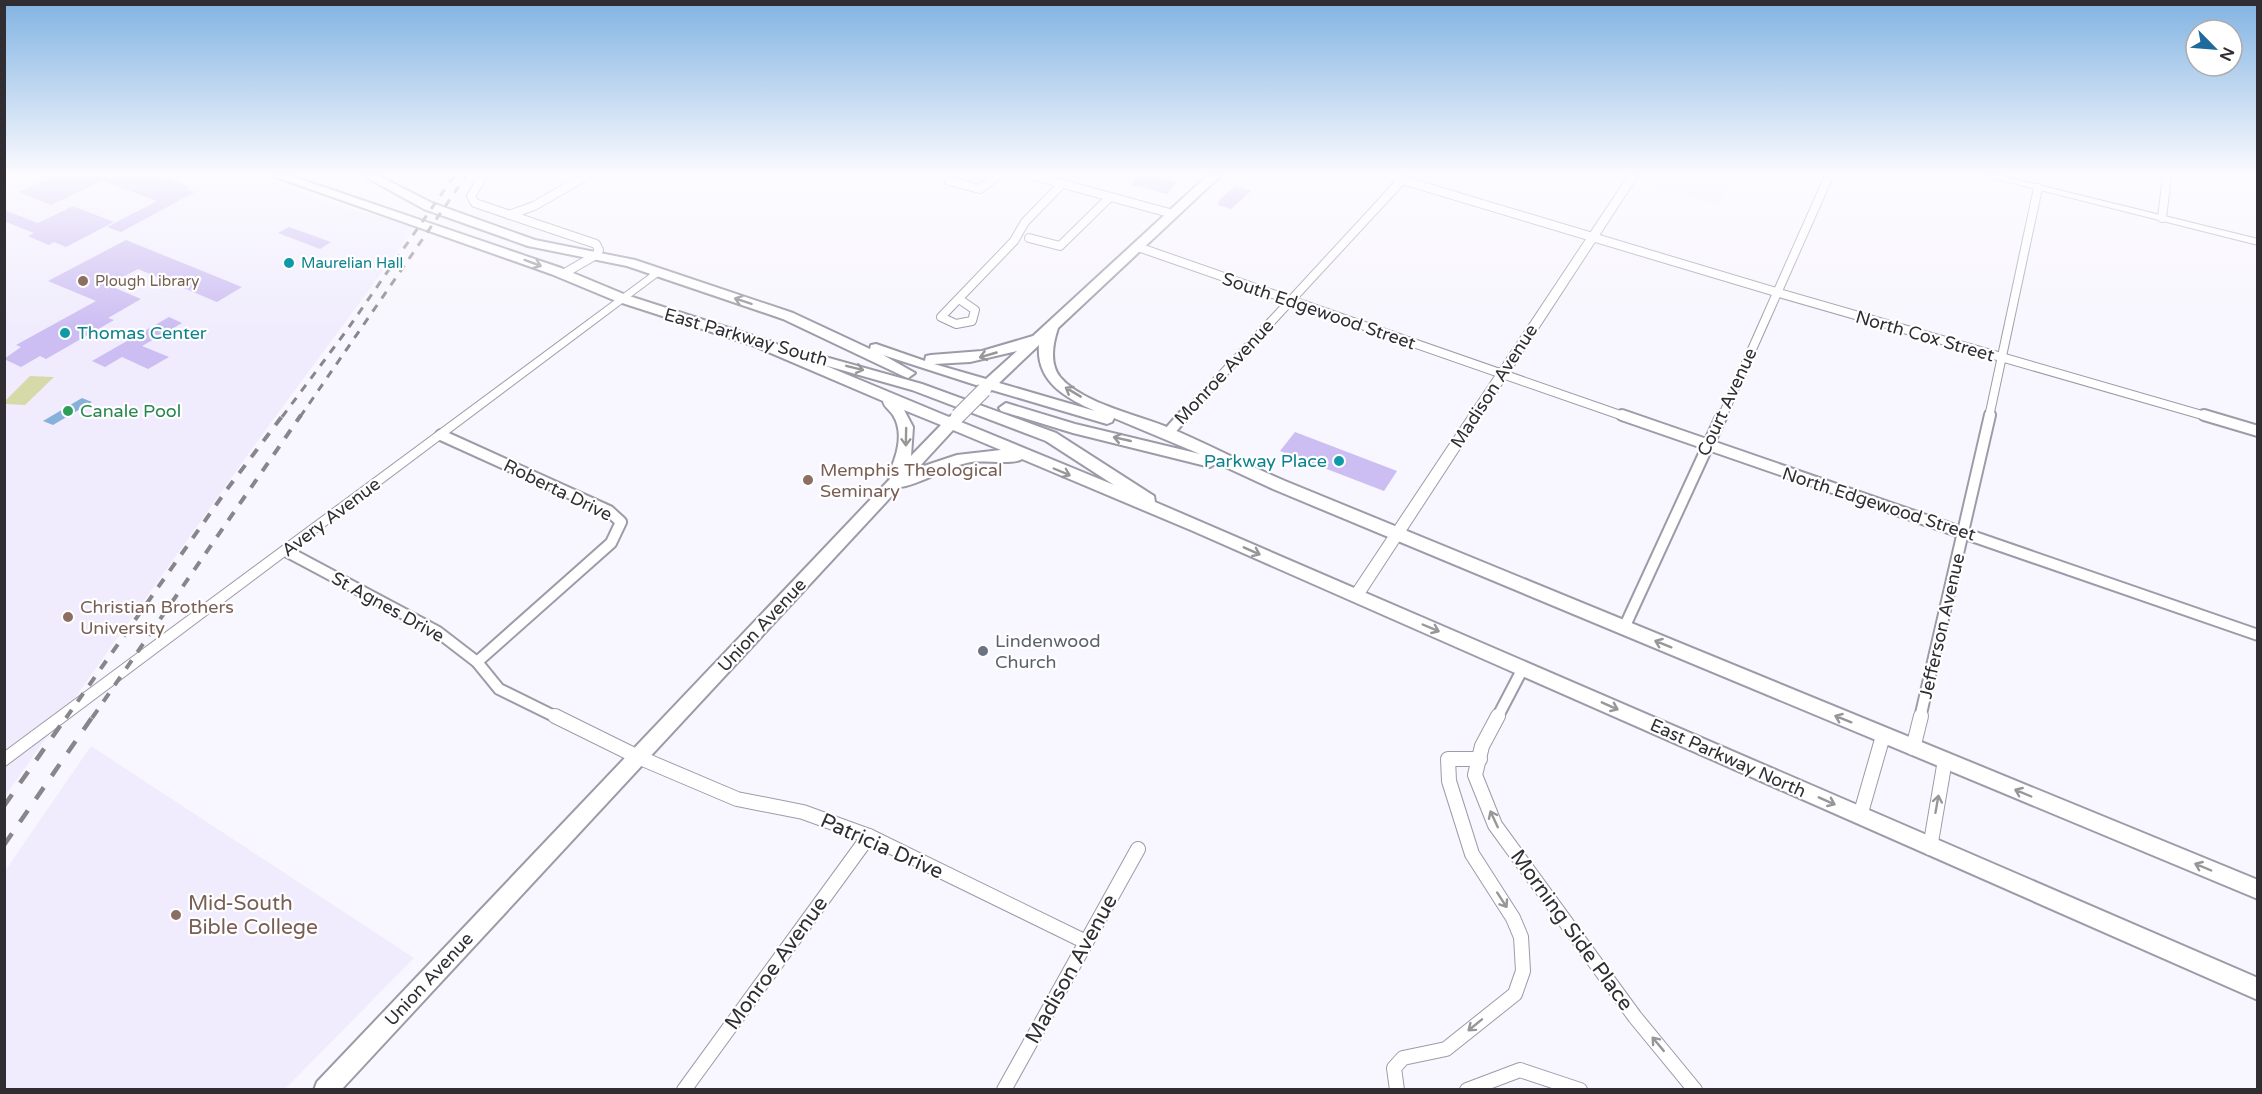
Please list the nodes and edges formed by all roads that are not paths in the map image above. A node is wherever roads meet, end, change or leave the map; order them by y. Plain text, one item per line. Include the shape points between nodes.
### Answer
1 (427, 227) edge
2 (487, 227) edge
3 (545, 227) edge
4 (1022, 227) edge
5 (1079, 227) edge
6 (1159, 227) edge
7 (1358, 227) edge
8 (1562, 227) edge
9 (1599, 227) edge
10 (1807, 227) edge
11 (2030, 227) edge
12 (2196, 227) edge
13 (1593, 236) junction
14 (1029, 238) dead end
15 (2258, 242) edge
16 (1138, 247) junction
17 (596, 255) junction
18 (657, 272) junction
19 (563, 274) junction
20 (1779, 293) junction
21 (621, 298) junction
22 (959, 299) dead end
23 (1290, 301) junction
24 (788, 316) junction
25 (1048, 330) junction
26 (849, 336) junction
27 (758, 343) junction
28 (2003, 358) junction
29 (1501, 374) junction
30 (987, 386) junction
31 (880, 395) junction
32 (954, 420) junction
33 (2258, 431) edge
34 (1168, 433) junction
35 (441, 435) junction
36 (1706, 446) junction
37 (1032, 459) junction
38 (1225, 462) junction
39 (1279, 485) junction
40 (890, 487) junction
41 (1198, 527) junction
42 (1965, 532) junction
43 (1396, 534) junction
44 (286, 551) junction
45 (1356, 596) junction
46 (1624, 628) junction
47 (2258, 635) edge
48 (477, 662) junction
49 (1523, 668) junction
50 (1883, 735) junction
51 (1913, 748) junction
52 (638, 757) junction
53 (1479, 759) junction
54 (4, 760) edge
55 (1945, 760) junction
56 (1860, 816) junction
57 (868, 836) junction
58 (1930, 848) junction
59 (1138, 849) dead end
60 (2258, 890) edge
61 (1086, 942) junction
62 (2258, 989) edge
63 (325, 1089) edge
64 (684, 1089) edge
65 (1004, 1089) edge
66 (1397, 1089) edge
67 (1467, 1089) edge
68 (1580, 1089) edge
69 (1695, 1089) edge

1 -> 19 main road, East Parkway South
2 - 17 main road, East Parkway South via 532,243
3 - 17 street via 596,244
4 - 22 street via 1014,241
5 - 14 street via 1060,246
6 - 16 main road, Union Avenue
7 - 23 street, Monroe Avenue
8 - 13 street, North Cox Street
9 - 13 street, Madison Avenue
10 - 20 street, Court Avenue
11 - 28 street, Jefferson Avenue
12 - 15 street
13 - 20 street, North Cox Street
13 - 29 street, Madison Avenue
16 - 23 street, South Edgewood Street
16 - 25 main road, Union Avenue
17 - 18 main road, East Parkway South
17 - 19 street
18 - 21 street, Avery Avenue
24 -> 18 main road, East Parkway South
19 - 21 main road, East Parkway South
20 - 28 street, North Cox Street
20 - 36 street, Court Avenue
21 - 27 main road, East Parkway South
21 - 35 street, Avery Avenue
23 - 29 street, South Edgewood Street
23 - 34 street, Monroe Avenue
24 - 26 main road
39 -> 24 main road, East Parkway South via 1155,447 1040,420 894,368
25 -> 26 main road via 1008,349 952,360 931,359
25 - 30 main road, Union Avenue
34 -> 25 main road via 1076,396 1057,382 1047,368
26 - 30 main road via 900,358
27 - 31 main road
27 -> 41 main road, East Parkway South via 897,380 1051,437 1158,507
28 - 33 street, North Cox Street
28 - 42 street, Jefferson Avenue
29 - 36 street, North Edgewood Street
29 - 43 street, Madison Avenue
30 - 32 main road, Union Avenue, bridge
30 - 38 main road via 1108,419
31 - 32 main road
31 -> 40 main road via 896,407 906,422 903,461
32 - 37 main road
32 - 40 main road, Union Avenue
34 - 38 main road
35 - 44 street, Avery Avenue
35 - 48 street, Roberta Drive via 609,511 621,522 611,543
36 - 42 street, North Edgewood Street
36 - 46 street, Court Avenue
37 - 40 main road via 976,456 947,462
37 -> 41 main road
38 - 39 main road
39 - 43 main road
40 - 52 main road, Union Avenue
41 -> 45 main road, East Parkway North
42 - 47 street, North Edgewood Street
42 - 51 street, Jefferson Avenue
43 - 45 street, Madison Avenue
43 - 46 main road
44 - 48 street, St Agnes Drive via 438,632
44 - 54 street, Avery Avenue
45 -> 49 main road, East Parkway North
50 -> 46 main road
48 - 52 street, St Agnes Drive via 499,689
49 - 53 street, Morning Side Place
49 -> 56 main road, East Parkway North
50 - 51 main road
50 - 56 street
51 - 55 main road
52 - 57 street, Patricia Drive via 737,799 803,813
52 - 63 main road, Union Avenue
53 -> 66 street, Morning Side Place via 1448,759 1449,781 1472,854 1517,928 1524,954 1523,971 1515,994 1446,1049 1404,1058 1394,1068
69 -> 53 street, Morning Side Place via 1635,1017 1495,825 1475,775
58 -> 55 street
60 -> 55 main road
56 - 58 main road, East Parkway North
57 - 61 street, Patricia Drive
57 - 64 street, Monroe Avenue
58 - 62 main road, East Parkway North
59 - 61 street, Madison Avenue
61 - 65 street, Madison Avenue
67 - 68 street via 1520,1070

